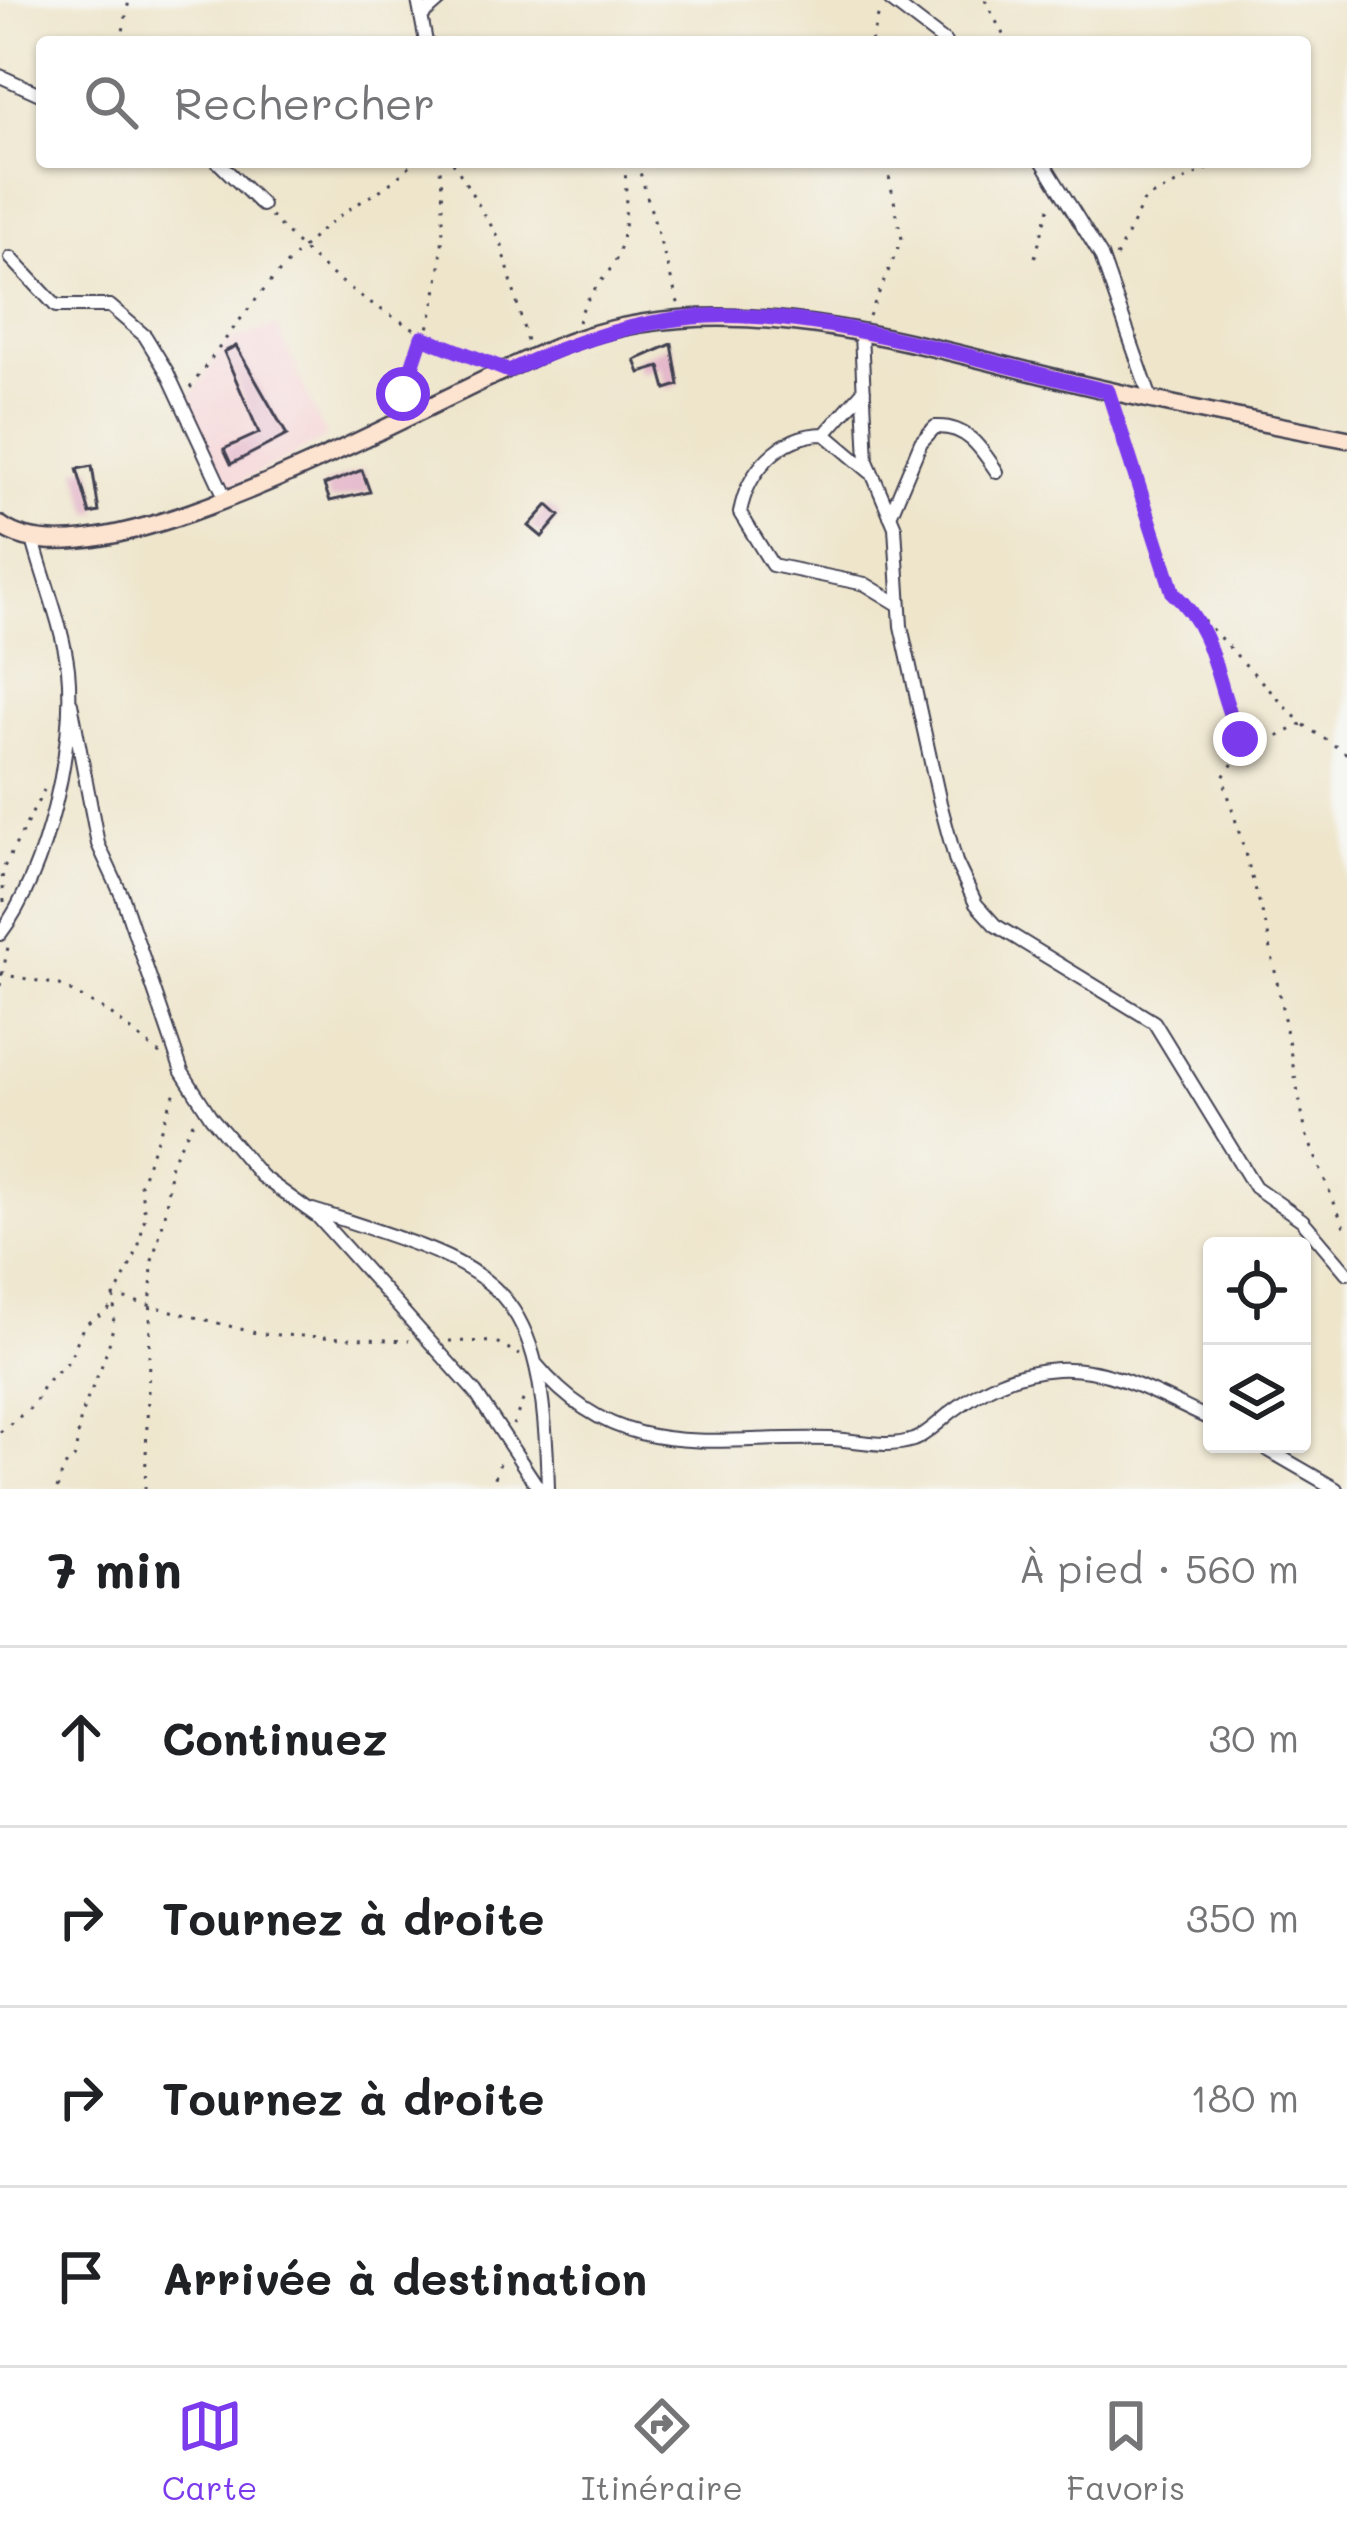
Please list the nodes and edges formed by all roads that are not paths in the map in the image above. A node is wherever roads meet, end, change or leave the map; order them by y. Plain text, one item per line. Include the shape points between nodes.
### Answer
1 (440, 0) edge
2 (886, 0) edge
3 (421, 7) edge
4 (937, 36) edge
5 (0, 76) edge
6 (36, 91) edge
7 (224, 168) edge
8 (1047, 168) edge
9 (262, 205) road end
10 (11, 259) dead end
11 (861, 334) junction
12 (863, 390) junction
13 (1152, 402) junction
14 (825, 434) junction
15 (1347, 440) edge
16 (997, 472) dead end
17 (873, 475) junction
18 (225, 497) junction
19 (890, 516) junction
20 (0, 525) edge
21 (34, 543) junction
22 (898, 604) junction
23 (70, 703) junction
24 (5, 928) edge
25 (306, 1208) junction
26 (1347, 1273) edge
27 (536, 1364) junction
28 (1203, 1416) edge
29 (1274, 1453) edge
30 (544, 1489) edge
31 (1336, 1489) edge

1 - 3 street
2 - 4 street
5 - 6 street
7 - 9 street
8 - 13 street via 1107,274
10 - 18 street via 56,306 110,306 145,336
11 - 12 street
11 - 13 street
11 - 18 street via 805,323 683,319 573,341
12 - 14 street
12 - 17 street
13 - 15 street
14 - 17 street
14 - 22 street via 809,434 767,460 740,513 772,565 865,584
16 - 19 street via 969,435 935,427
17 - 19 street
18 - 21 street via 152,527
19 - 22 street via 900,556
20 - 21 street
21 - 23 street via 67,662
22 - 26 street via 956,862 976,904 995,925 1154,1022 1255,1187 1303,1220
23 - 24 street via 36,864
23 - 25 street via 98,844 182,1072 261,1176
25 - 27 street via 473,1267 522,1321
25 - 30 street via 430,1342
27 - 28 street via 593,1419 686,1442 888,1445 916,1439 989,1383 1061,1369 1097,1370
27 - 30 street via 547,1425
29 - 31 street

